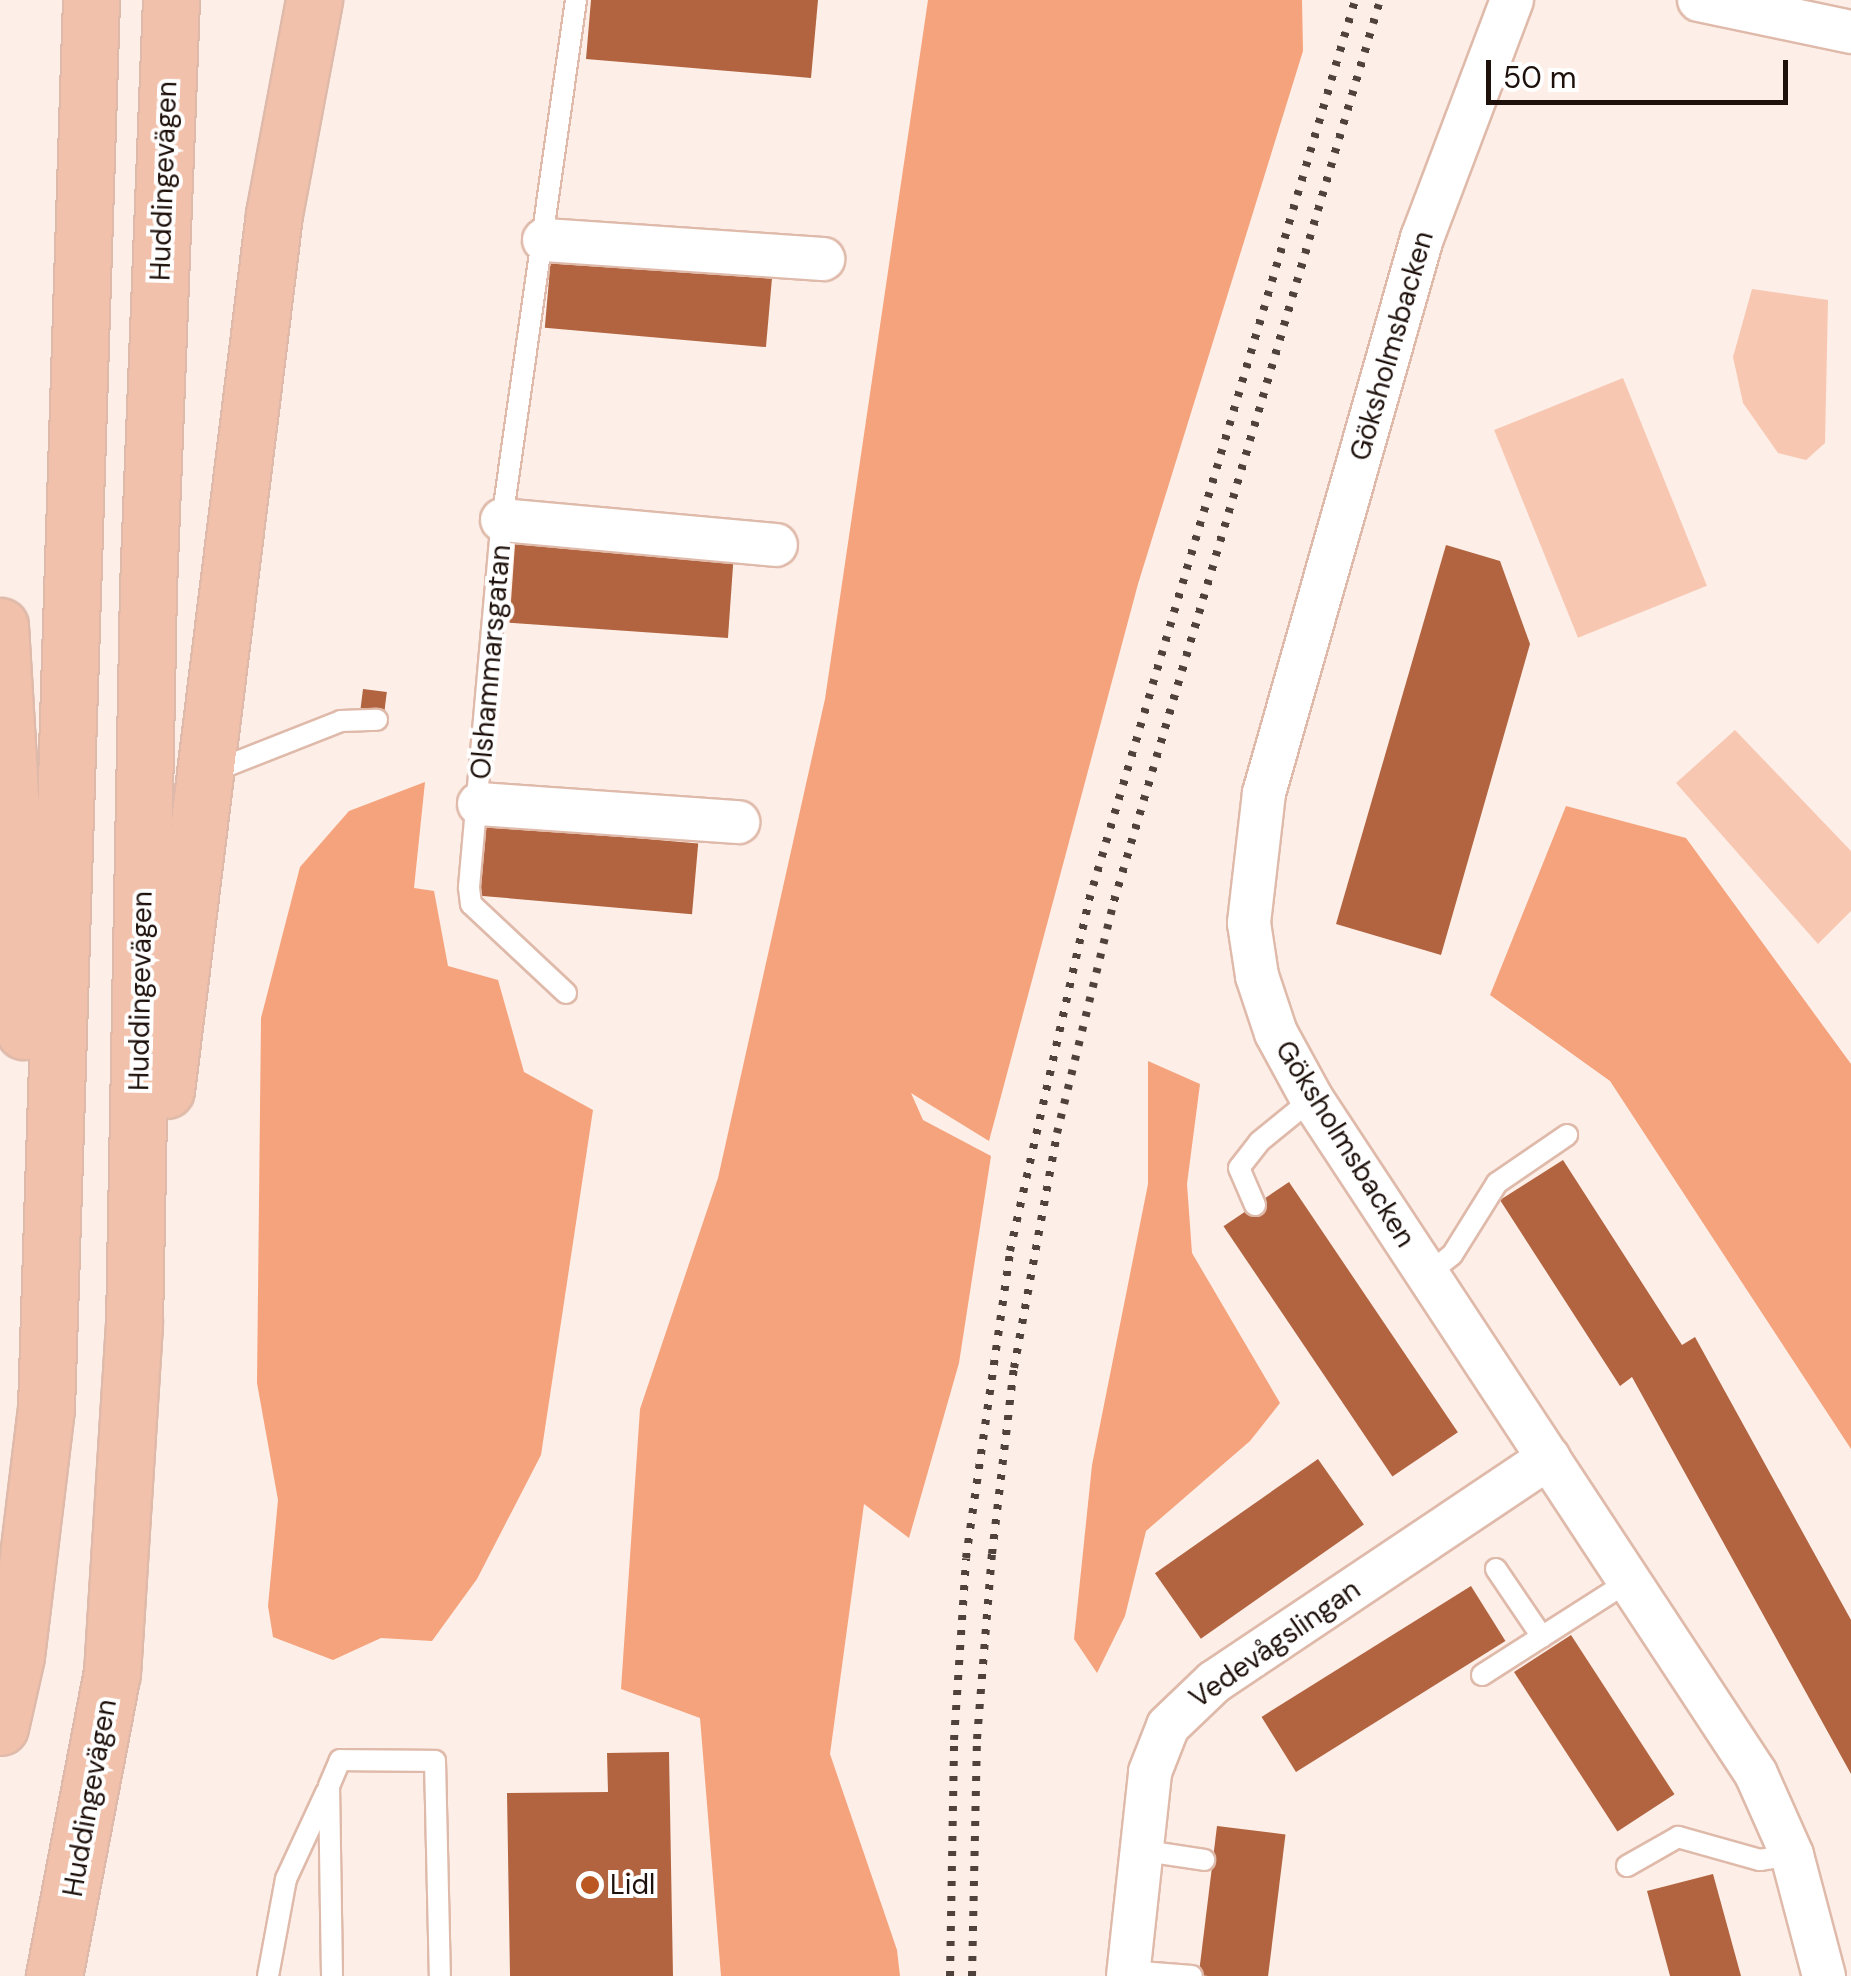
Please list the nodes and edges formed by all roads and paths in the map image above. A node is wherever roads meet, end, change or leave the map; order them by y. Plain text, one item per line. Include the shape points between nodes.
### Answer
1 (90, 0) edge
2 (171, 0) edge
3 (314, 0) edge
4 (576, 0) edge
5 (1512, 0) edge
6 (1702, 0) edge
7 (1851, 32) edge
8 (544, 240) junction
9 (823, 259) dead end
10 (502, 520) junction
11 (776, 544) dead end
12 (0, 626) edge
13 (377, 720) dead end
14 (208, 773) junction
15 (479, 804) junction
16 (738, 822) dead end
17 (566, 994) dead end
18 (1312, 1099) junction
19 (1567, 1136) dead end
20 (1255, 1204) dead end
21 (138, 1210) junction
22 (1427, 1275) junction
23 (50, 1323) junction
24 (1549, 1458) junction
25 (1496, 1570) dead end
26 (1632, 1579) junction
27 (1542, 1637) junction
28 (1482, 1676) dead end
29 (0, 1726) edge
30 (329, 1786) junction
31 (1139, 1850) junction
32 (1792, 1855) junction
33 (1204, 1860) dead end
34 (1627, 1866) dead end
35 (1128, 1974) edge
36 (54, 1976) edge
37 (268, 1976) edge
38 (332, 1976) edge
39 (440, 1976) edge
40 (1192, 1976) edge
41 (1824, 1976) edge

1 - 23 main road via 68,560
2 - 21 main road, Huddingevägen via 148,588
3 - 14 main road via 274,214
4 - 8 lane, Olshammarsgatan
5 - 18 street, Göksholmsbacken via 1422,238 1256,840 1250,922 1256,976 1276,1033
6 - 7 street
8 - 9 street
8 - 10 lane, Olshammarsgatan
10 - 11 street, Olshammarsgatan
10 - 15 lane, Olshammarsgatan
12 - 23 main road via 26,1062
13 - 14 lane via 341,721
14 - 21 main road via 174,1054
15 - 16 street, Olshammarsgatan
15 - 17 lane, Olshammarsgatan via 470,904
18 - 20 lane via 1258,1142 1239,1168
18 - 22 street, Göksholmsbacken
19 - 22 lane via 1497,1183 1452,1255
21 - 36 main road, Huddingevägen via 112,1673
22 - 24 street, Göksholmsbacken
23 - 29 main road via 39,1492
24 - 26 street, Göksholmsbacken
24 - 31 street, Vedevågslingan via 1188,1702 1158,1744
25 - 27 lane
26 - 27 lane
26 - 32 street, Göksholmsbacken via 1756,1774
27 - 28 lane
30 - 37 lane via 286,1878
30 - 38 lane
30 - 39 lane via 340,1760 436,1761
31 - 33 lane
31 - 35 street, Vedevågslingan
32 - 34 lane via 1760,1860 1678,1837
32 - 41 street, Göksholmsbacken
35 - 40 lane

